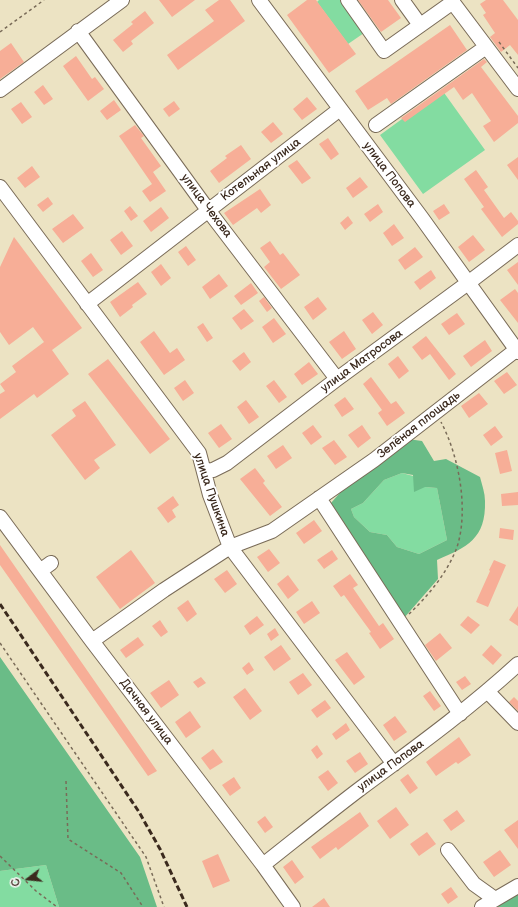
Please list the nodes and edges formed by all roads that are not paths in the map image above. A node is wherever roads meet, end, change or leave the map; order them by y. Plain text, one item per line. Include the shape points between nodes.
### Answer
1 (122, 0) edge
2 (259, 0) edge
3 (348, 0) edge
4 (402, 0) edge
5 (452, 1) edge
6 (420, 25) junction
7 (78, 31) junction
8 (491, 43) junction
9 (518, 89) edge
10 (0, 90) edge
11 (340, 109) junction
12 (376, 125) dead end
13 (0, 187) edge
14 (208, 210) junction
15 (518, 245) edge
16 (468, 284) junction
17 (87, 304) junction
18 (517, 351) edge
19 (337, 379) junction
20 (204, 471) junction
21 (319, 498) junction
22 (0, 517) edge
23 (230, 547) junction
24 (92, 641) junction
25 (518, 664) edge
26 (488, 692) junction
27 (460, 714) junction
28 (518, 724) edge
29 (394, 764) junction
30 (448, 850) dead end
31 (263, 865) junction
32 (518, 886) edge
33 (282, 892) junction
34 (495, 899) junction
35 (283, 907) edge
36 (293, 907) edge
37 (482, 907) edge

1 - 7 street
2 - 11 street, улица Попова
3 - 6 street via 384,51
4 - 6 street
5 - 6 street
5 - 8 street
7 - 10 street
7 - 14 street, улица Чехова
8 - 9 street
8 - 12 street
11 - 14 street, Котельная улица
11 - 16 street, улица Попова
13 - 17 street, улица Пушкина
14 - 17 street, Котельная улица
14 - 19 street, улица Чехова
15 - 16 street, улица Матросова
16 - 18 street, улица Попова
16 - 19 street, улица Матросова
17 - 20 street, улица Пушкина via 199,453
18 - 21 street, Зелёная площадь via 374,460
19 - 20 street, улица Матросова via 227,463 213,470
20 - 23 street, улица Пушкина via 210,495
21 - 23 street, Зелёная площадь via 272,531
21 - 27 street
22 - 24 street, Дачная улица via 46,567
23 - 24 street, Зелёная площадь
23 - 29 street, улица Пушкина
24 - 31 street, Дачная улица
25 - 26 street, улица Попова
26 - 27 street, улица Попова
26 - 28 street
27 - 29 street, улица Попова
29 - 31 street, улица Попова
30 - 34 street via 474,884
31 - 33 street, Дачная улица
32 - 34 street
33 - 35 street
33 - 36 street, Дачная улица
34 - 37 street

